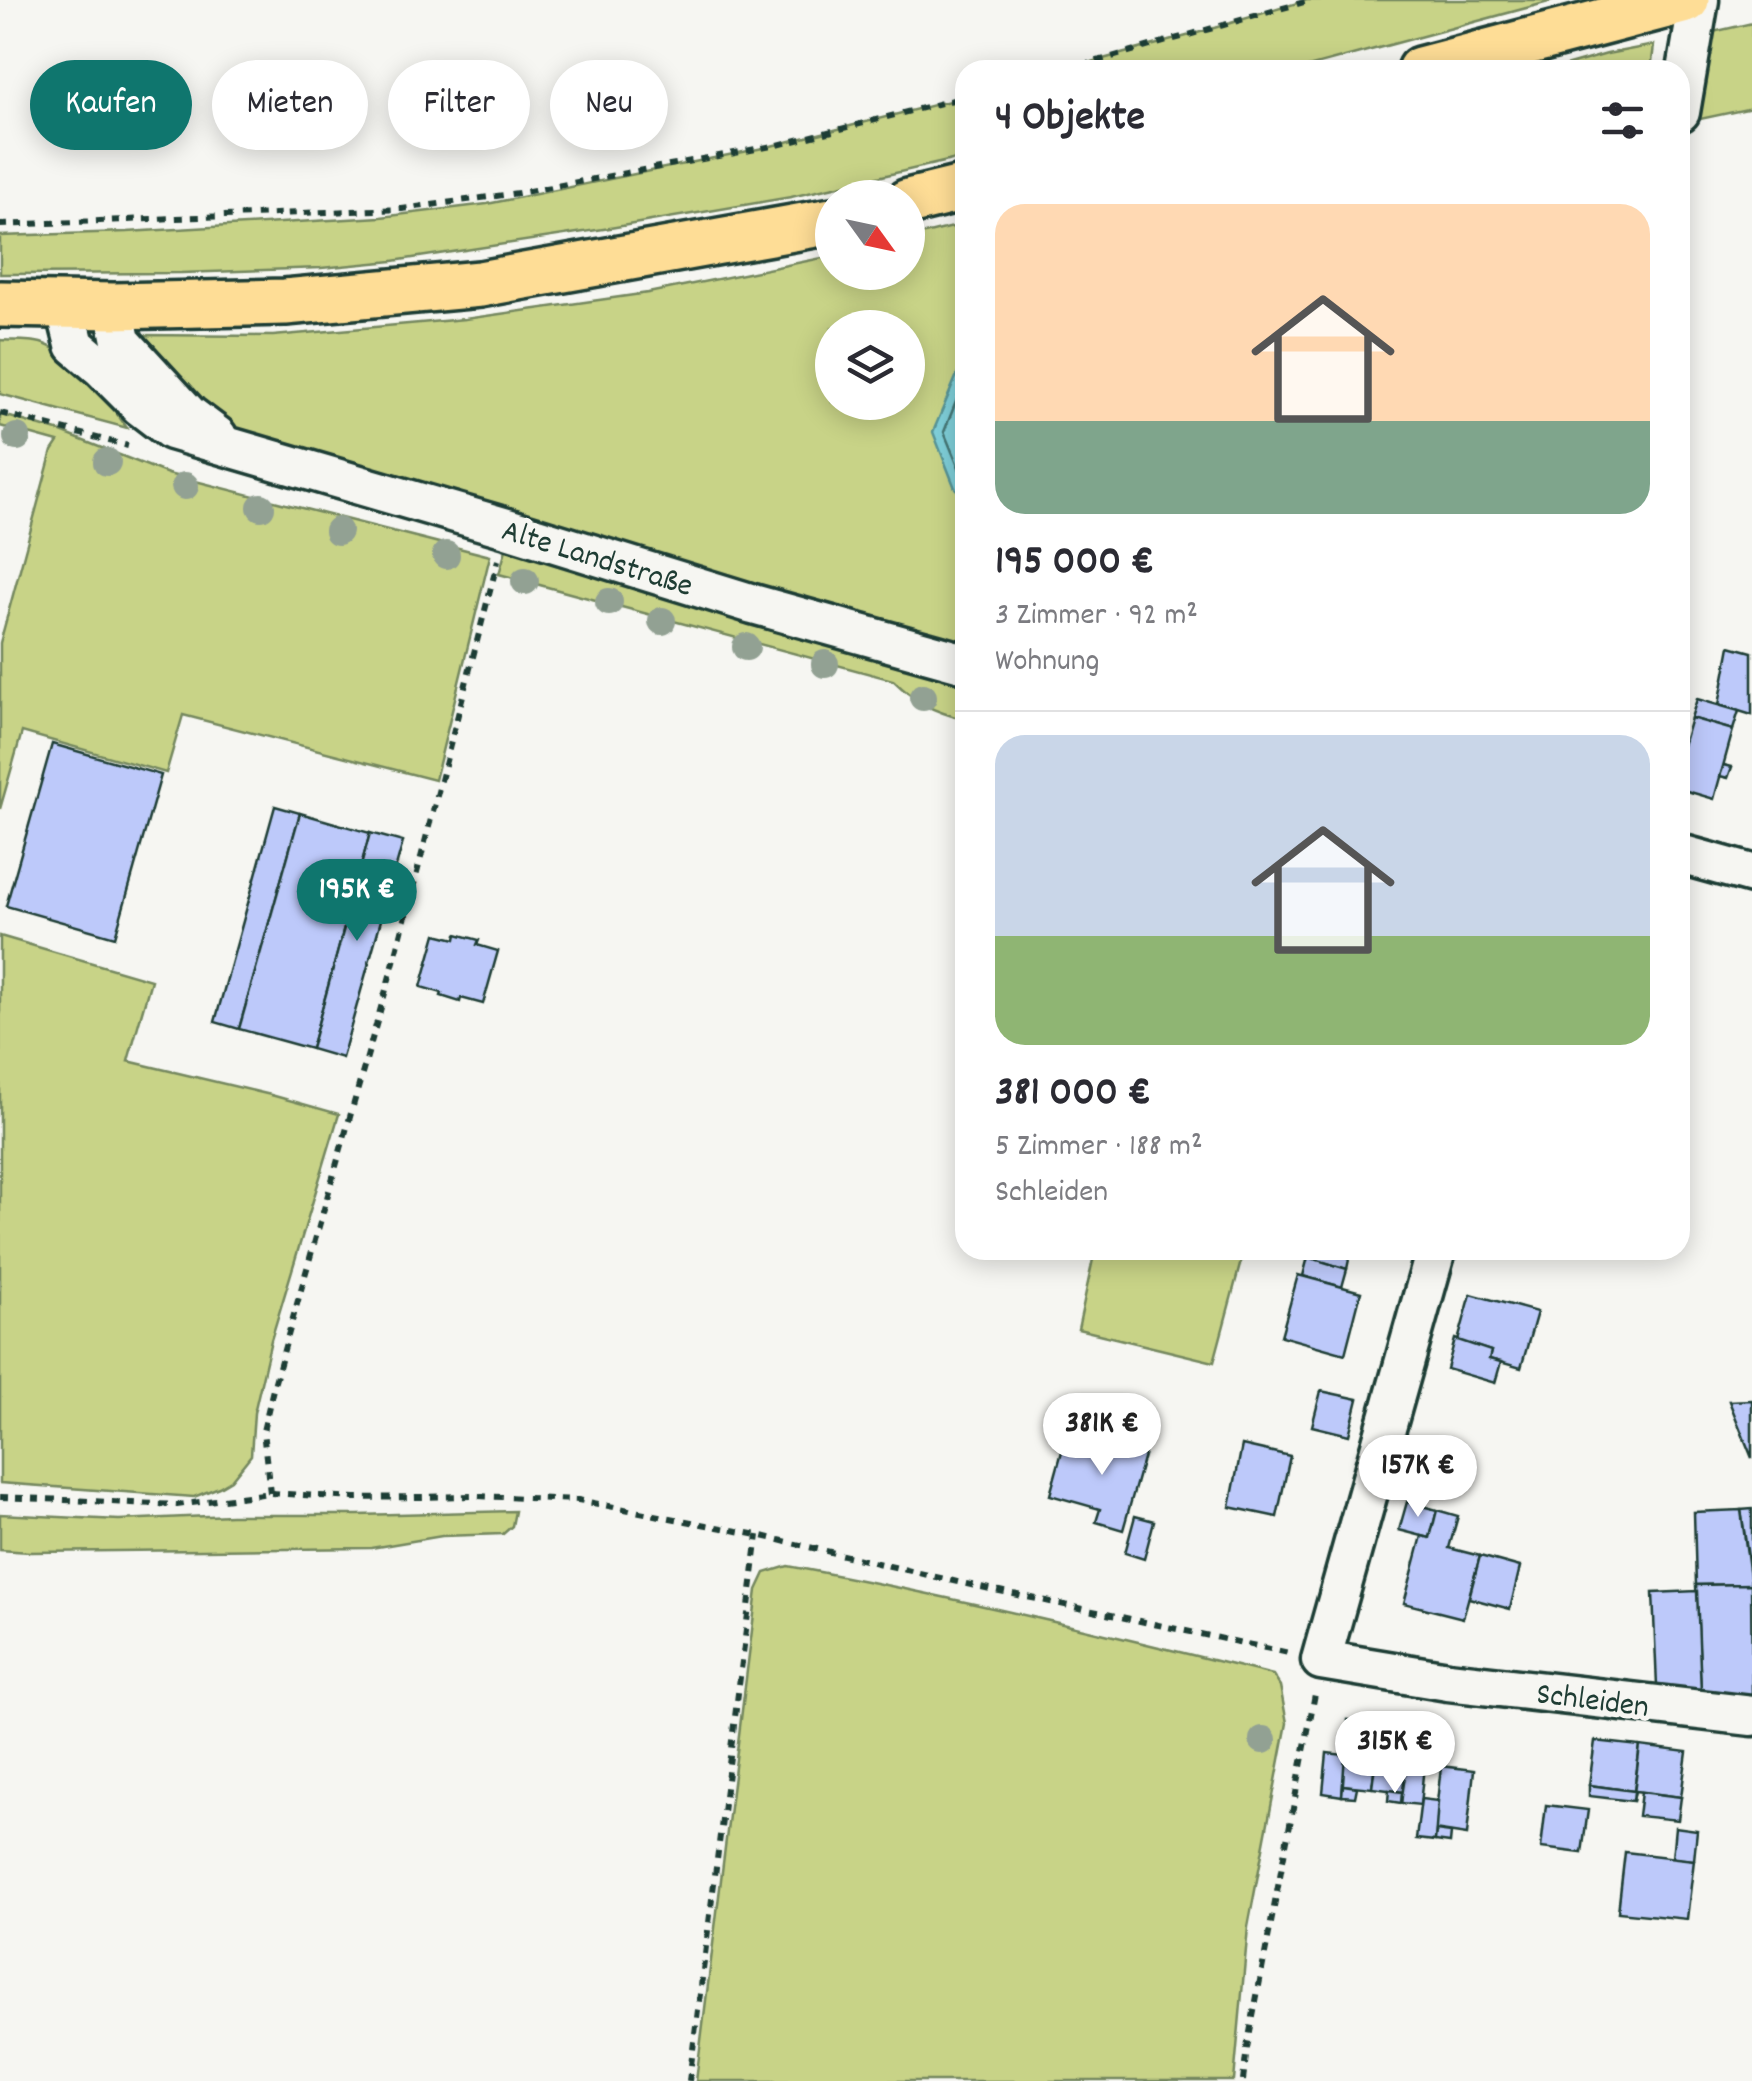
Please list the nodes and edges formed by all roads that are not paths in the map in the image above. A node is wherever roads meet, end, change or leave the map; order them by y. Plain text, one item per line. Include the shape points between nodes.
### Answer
1 (1686, 0) edge
2 (1699, 0) edge
3 (1458, 60) edge
4 (1689, 60) edge
5 (955, 190) edge
6 (925, 198) edge
7 (815, 225) edge
8 (0, 304) edge
9 (64, 305) junction
10 (114, 306) junction
11 (231, 446) junction
12 (955, 660) edge
13 (1690, 857) edge
14 (1752, 874) edge
15 (1433, 1260) edge
16 (1752, 1716) edge

1 - 3 main road
2 - 4 street
5 - 6 main road
7 - 10 main road via 480,284 285,302
8 - 9 main road
9 - 10 main road
9 - 11 street, Alte Landstraße via 75,344 140,407 171,430
10 - 11 street, Alte Landstraße via 121,340 189,414
11 - 12 street, Alte Landstraße
13 - 14 street
15 - 16 street, Schleiden via 1321,1660

